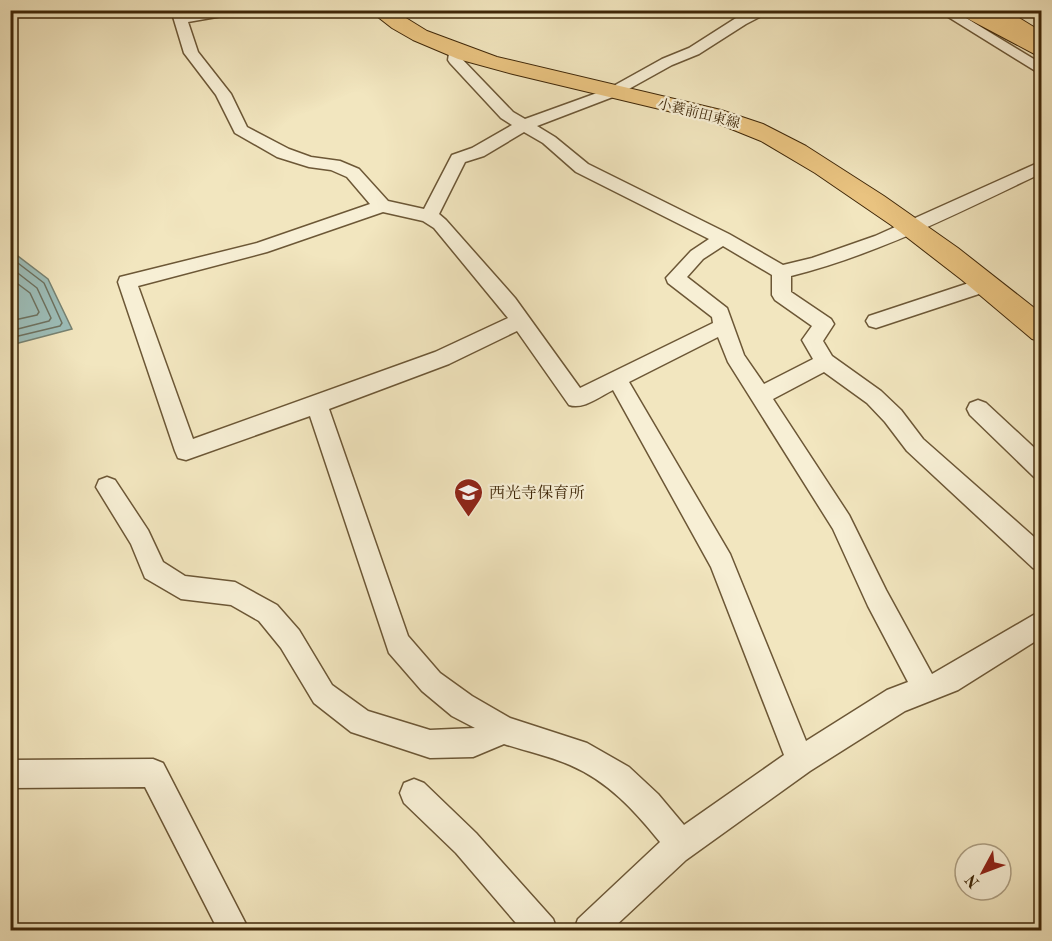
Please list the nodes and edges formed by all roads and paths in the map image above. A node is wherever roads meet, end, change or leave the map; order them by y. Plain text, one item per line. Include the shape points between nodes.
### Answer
1 (234, 10) edge
2 (379, 10) edge
3 (767, 10) edge
4 (943, 10) edge
5 (966, 10) edge
6 (991, 10) edge
7 (1010, 10) edge
8 (1037, 10) edge
9 (1041, 13) edge
10 (179, 15) edge
11 (1041, 29) edge
12 (1041, 41) edge
13 (455, 50) junction
14 (1041, 52) edge
15 (1041, 71) edge
16 (613, 92) junction
17 (522, 126) junction
18 (1041, 166) edge
19 (382, 206) junction
20 (429, 216) junction
21 (911, 226) junction
22 (723, 238) junction
23 (781, 272) junction
24 (987, 284) junction
25 (521, 321) junction
26 (876, 321) dead end
27 (724, 326) junction
28 (1041, 331) edge
29 (825, 362) junction
30 (617, 379) junction
31 (760, 396) junction
32 (317, 405) junction
33 (978, 409) dead end
34 (1041, 470) edge
35 (107, 488) dead end
36 (1041, 560) edge
37 (1041, 622) edge
38 (926, 689) junction
39 (504, 730) junction
40 (800, 761) junction
41 (10, 774) edge
42 (414, 793) dead end
43 (681, 845) junction
44 (234, 930) edge
45 (542, 930) edge
46 (589, 930) edge

1 - 10 street
2 - 13 main road, 小蓑前田東線 via 420,35
3 - 16 street
4 - 15 street
5 - 14 main road
6 - 12 main road
7 - 11 main road
8 - 9 main road
10 - 19 street via 191,53 223,94 241,130 282,153 353,173
13 - 16 main road, 小蓑前田東線 via 502,66
13 - 17 street via 455,60
16 - 17 street
16 - 21 main road, 小蓑前田東線 via 740,122 818,164
17 - 20 street via 458,159
17 - 22 street via 549,140 582,168
18 - 21 street
19 - 20 street
19 - 32 street via 261,248 127,282 186,451
20 - 25 street via 440,224
21 - 23 street via 820,264
21 - 24 main road, 小蓑前田東線
22 - 23 street
22 - 27 street via 697,255 675,279 720,313
23 - 29 street via 782,295 824,324 812,340
24 - 26 street
24 - 28 main road, 小蓑前田東線
25 - 30 street via 576,399
25 - 32 street via 442,357
27 - 30 street
27 - 31 street via 735,357
29 - 31 street
29 - 36 street via 874,397 915,445
30 - 40 street via 722,562
31 - 38 street via 841,522
32 - 39 street via 398,644 431,682 462,706
33 - 34 street
35 - 39 street via 141,538 154,570 182,587 235,594 268,613 290,639 323,694 361,722 430,744 473,743
37 - 38 street via 949,681
38 - 40 street via 897,700
39 - 43 street via 577,753 619,777 648,804
40 - 43 street
41 - 44 street via 153,773
42 - 45 street via 466,843
43 - 46 street

